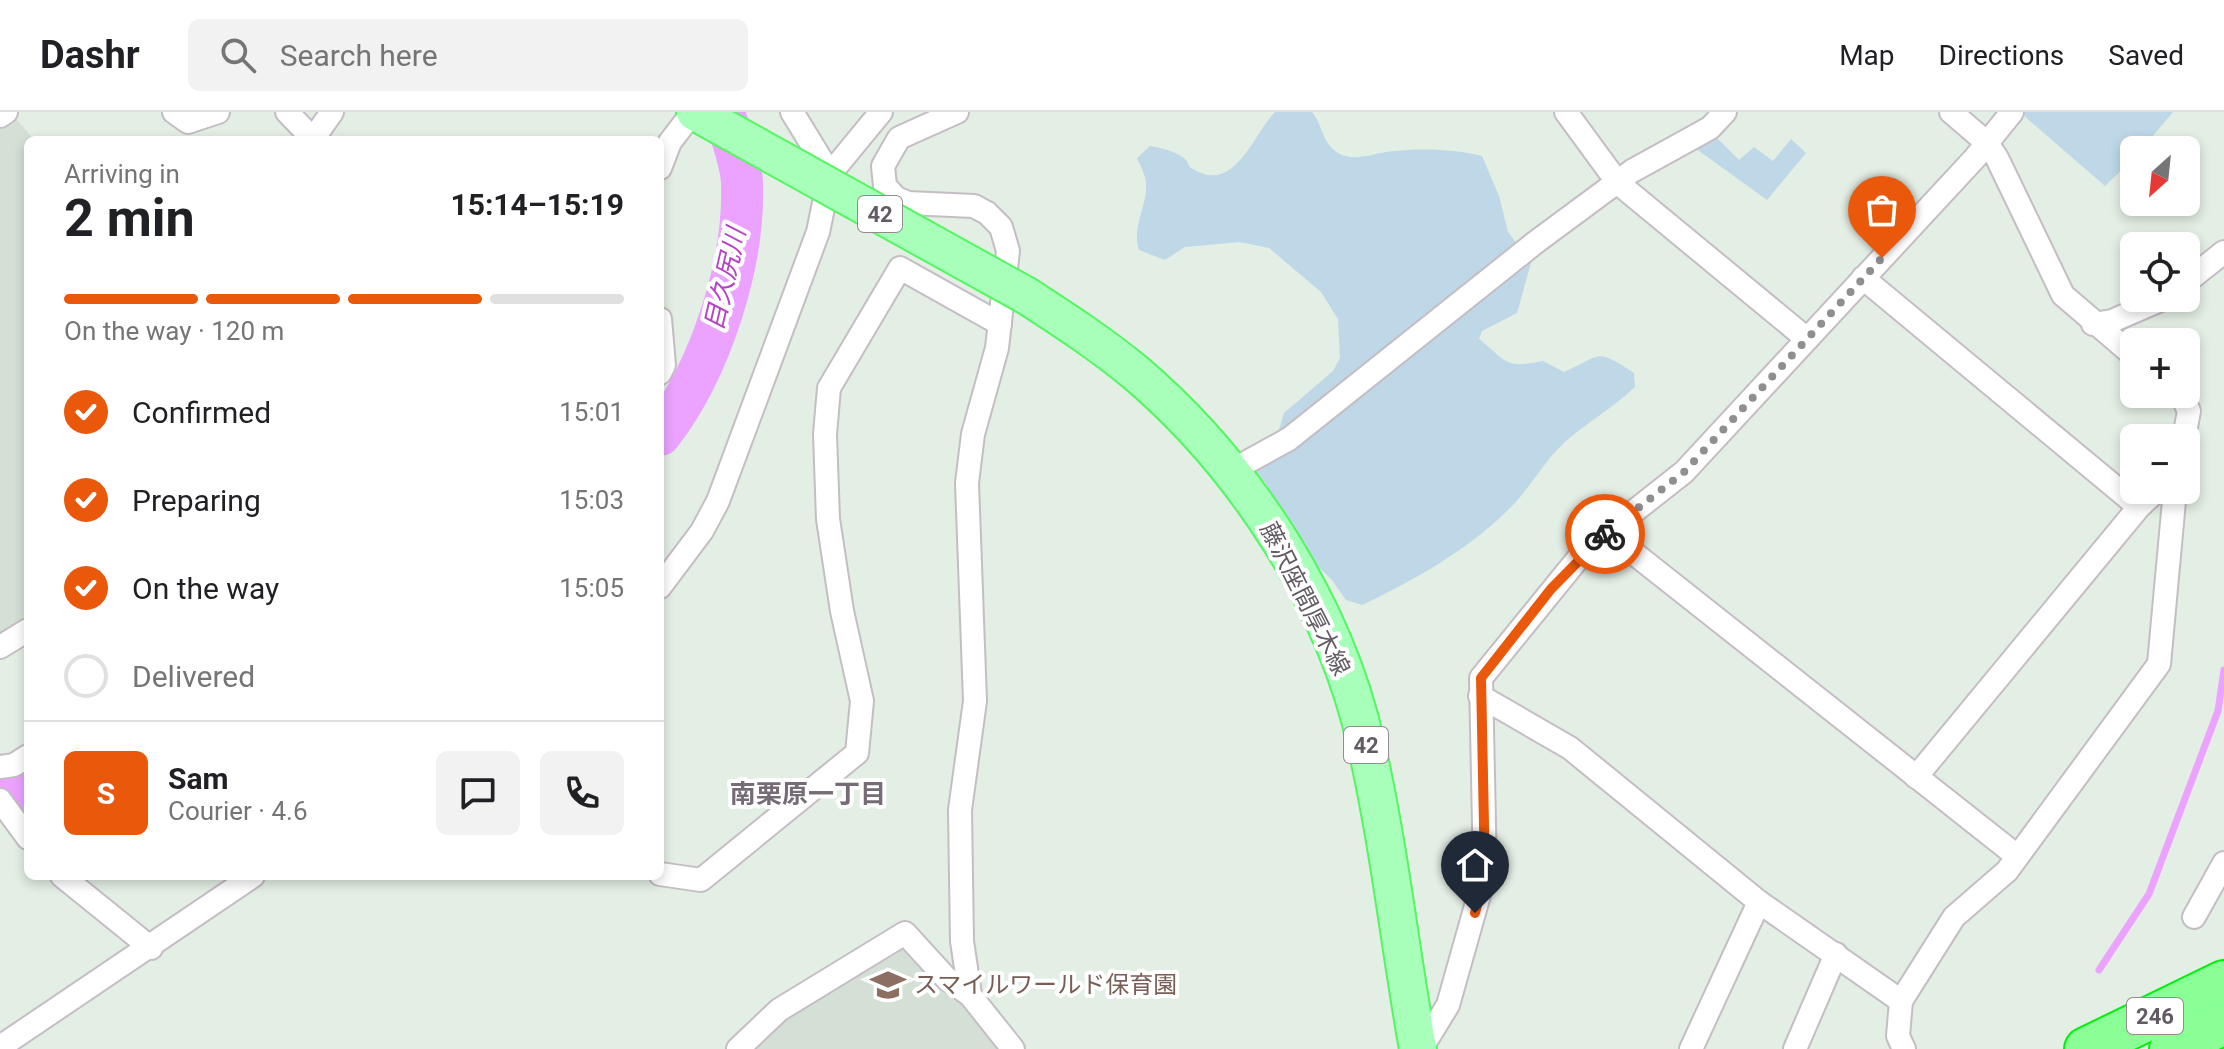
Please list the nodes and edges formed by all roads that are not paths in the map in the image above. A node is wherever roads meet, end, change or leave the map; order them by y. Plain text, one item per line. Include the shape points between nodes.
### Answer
1 (6, 112) edge
2 (174, 112) edge
3 (218, 112) edge
4 (287, 112) edge
5 (332, 112) edge
6 (694, 112) edge
7 (792, 112) edge
8 (881, 112) edge
9 (1566, 112) edge
10 (1725, 112) edge
11 (1951, 112) edge
12 (2012, 112) edge
13 (953, 113) edge
14 (0, 116) edge
15 (316, 128) edge
16 (310, 136) edge
17 (1987, 143) junction
18 (664, 158) edge
19 (830, 174) junction
20 (1618, 183) junction
21 (2224, 252) edge
22 (2200, 271) edge
23 (1863, 278) junction
24 (2133, 312) edge
25 (1000, 324) junction
26 (2093, 324) junction
27 (1807, 339) junction
28 (2120, 345) edge
29 (1231, 471) junction
30 (2142, 504) edge
31 (2174, 504) edge
32 (2139, 507) junction
33 (1607, 532) junction
34 (664, 582) edge
35 (24, 632) edge
36 (0, 647) edge
37 (1480, 696) junction
38 (24, 759) edge
39 (0, 767) edge
40 (1916, 777) junction
41 (0, 800) edge
42 (24, 831) edge
43 (2017, 856) junction
44 (2224, 863) edge
45 (664, 875) edge
46 (67, 880) edge
47 (247, 880) edge
48 (1759, 902) junction
49 (2194, 917) dead end
50 (151, 948) junction
51 (1836, 954) junction
52 (2224, 982) edge
53 (970, 995) junction
54 (1901, 1001) junction
55 (2224, 1023) edge
56 (0, 1047) edge
57 (738, 1049) edge
58 (1013, 1049) edge
59 (1420, 1049) edge
60 (1691, 1049) edge
61 (1795, 1049) edge
62 (1904, 1049) edge
63 (2086, 1049) edge
64 (2171, 1049) edge

1 - 14 street
2 - 3 street via 188,122
4 - 16 street
5 - 15 street
6 - 18 street
6 - 29 main road, 藤沢座間厚木線 / 42, bridge via 1027,296 1137,374
7 - 19 street
8 - 19 street
9 - 20 street
10 - 20 street via 1710,128
11 - 17 street
12 - 17 street
13 - 25 street via 899,138 883,166 885,186 908,203 974,206 1001,227 1008,251
17 - 23 street
17 - 26 street via 2063,295
19 - 34 street via 818,232 718,501
20 - 27 street
20 - 29 street via 1289,439
21 - 22 street
23 - 27 street
23 - 32 street
24 - 26 street
25 - 45 street via 900,268 829,388 828,519 862,701 857,753 701,880
25 - 53 street via 973,434 967,483 975,701 960,810 962,941
26 - 28 street
27 - 33 street via 1684,472
29 - 59 main road, 藤沢座間厚木線 / 42 via 1290,559 1342,664 1366,743
30 - 32 street
31 - 43 street via 2159,664
32 - 40 street
33 - 37 street via 1560,579 1481,678
33 - 40 street
35 - 36 street
37 - 48 street via 1570,748
37 - 59 street via 1485,874 1448,1005
38 - 39 street
40 - 43 street
41 - 42 street
43 - 54 street via 1954,917
44 - 49 street
46 - 50 street
47 - 50 street
48 - 51 street
48 - 60 street
50 - 56 street
51 - 54 street
51 - 61 street
52 - 63 highway, 246
53 - 57 street via 946,978 905,933 779,1010
53 - 58 street
54 - 62 street via 1898,1036
55 - 64 highway, 246

